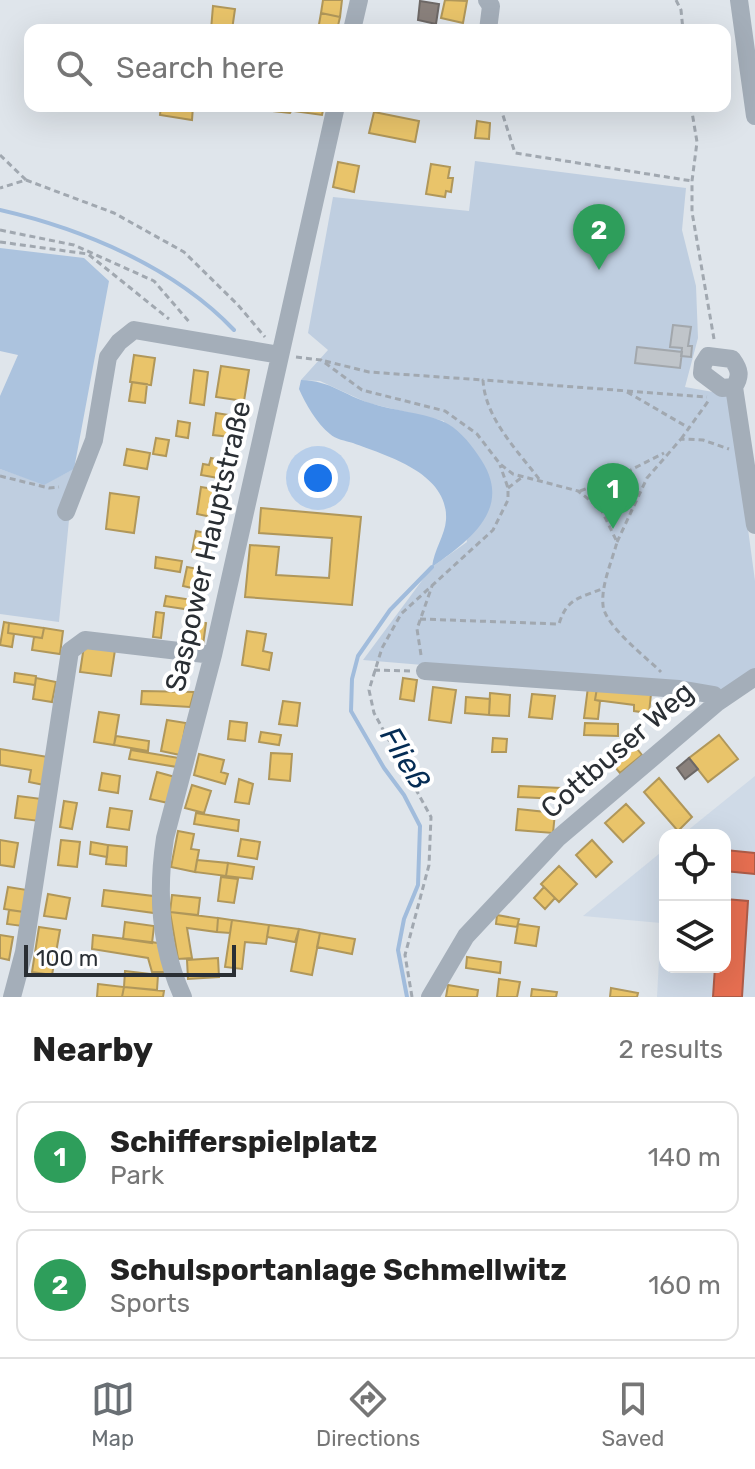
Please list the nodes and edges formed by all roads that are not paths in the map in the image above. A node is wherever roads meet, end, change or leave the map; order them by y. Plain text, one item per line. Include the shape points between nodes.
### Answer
1 (359, 0) edge
2 (487, 0) edge
3 (739, 0) edge
4 (353, 24) edge
5 (489, 24) edge
6 (335, 112) edge
7 (755, 116) edge
8 (280, 355) junction
9 (743, 381) edge
10 (66, 512) dead end
11 (755, 525) edge
12 (213, 655) junction
13 (425, 671) road end
14 (755, 677) edge
15 (718, 702) junction
16 (12, 997) edge
17 (183, 997) edge
18 (430, 997) edge

1 - 4 street
2 - 5 street
3 - 7 street
6 - 8 street, Saspower Hauptstraße
8 - 10 street via 134,330 108,357 94,440
8 - 12 street, Saspower Hauptstraße
9 - 9 street via 732,359 708,356 703,364 702,373 722,388
9 - 11 street
12 - 16 street via 85,640 70,651 24,952
12 - 17 street, Saspower Hauptstraße via 161,863 161,919
13 - 15 street, Cottbuser Weg via 679,689 714,695
14 - 15 street
15 - 18 street, Cottbuser Weg via 557,839 466,936

